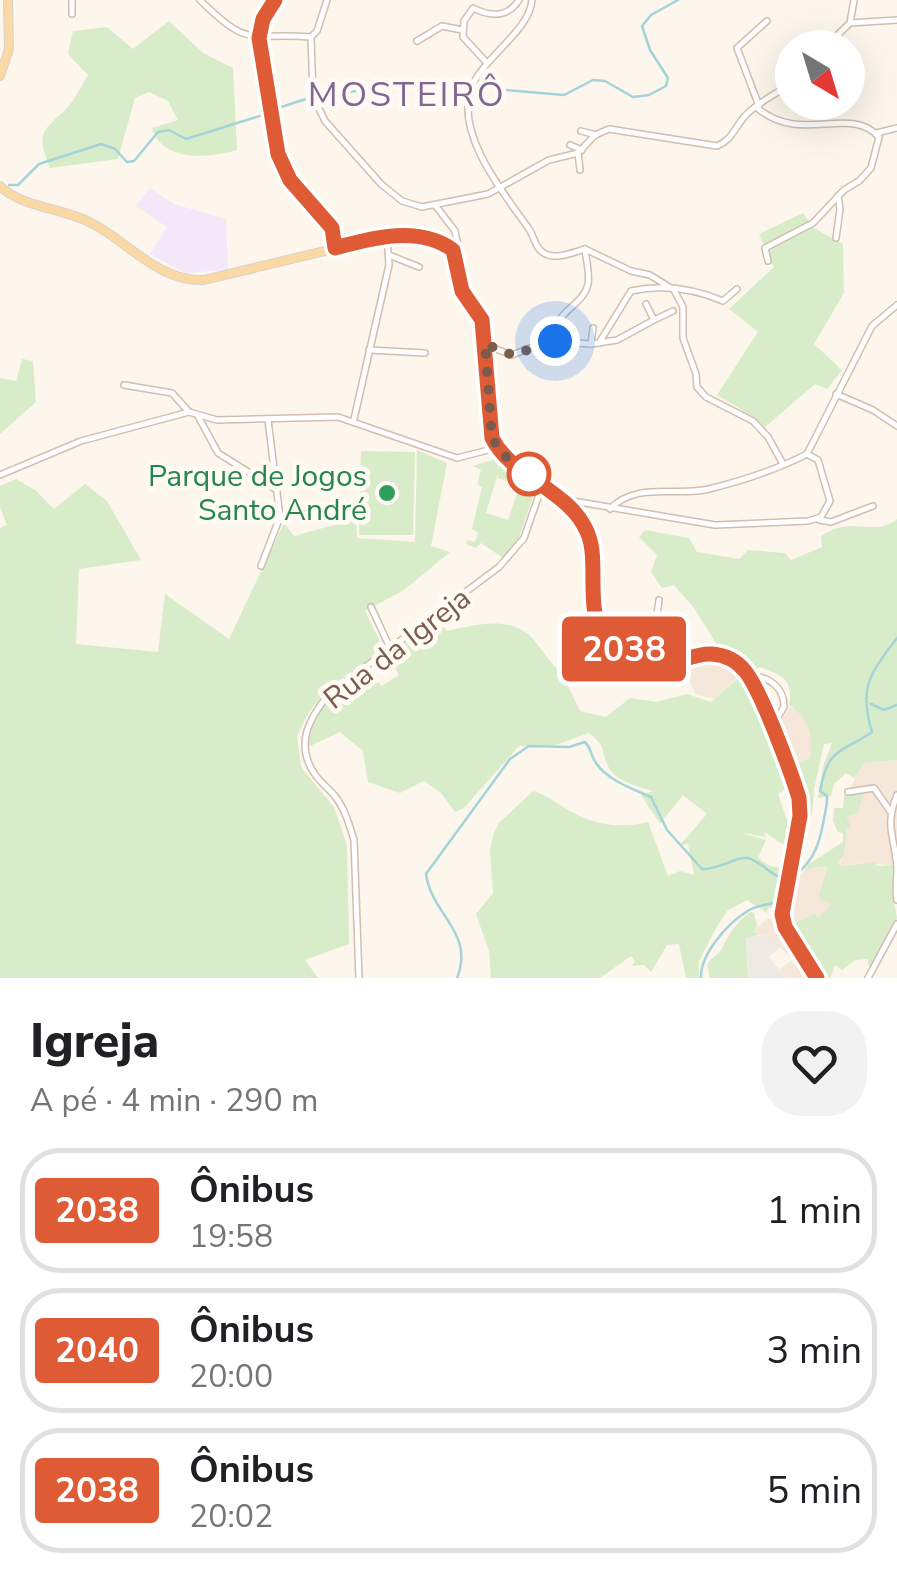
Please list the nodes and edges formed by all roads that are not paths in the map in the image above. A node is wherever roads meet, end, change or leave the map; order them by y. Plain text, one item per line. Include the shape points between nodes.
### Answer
1 (8, 0) edge
2 (72, 0) edge
3 (200, 0) edge
4 (275, 0) edge
5 (327, 0) edge
6 (472, 0) edge
7 (519, 0) edge
8 (532, 0) edge
9 (854, 0) edge
10 (476, 9) junction
11 (72, 14) dead end
12 (897, 20) edge
13 (767, 21) dead end
14 (850, 23) junction
15 (462, 30) junction
16 (843, 30) edge
17 (311, 37) junction
18 (259, 38) junction
19 (417, 40) dead end
20 (487, 63) junction
21 (0, 76) edge
22 (775, 94) edge
23 (758, 106) junction
24 (897, 128) edge
25 (581, 130) dead end
26 (596, 134) junction
27 (877, 134) junction
28 (570, 145) dead end
29 (580, 152) junction
30 (580, 170) dead end
31 (0, 186) edge
32 (501, 186) junction
33 (838, 196) junction
34 (435, 206) junction
35 (332, 228) junction
36 (387, 236) junction
37 (836, 238) dead end
38 (352, 244) junction
39 (335, 248) junction
40 (585, 249) junction
41 (388, 255) junction
42 (768, 261) dead end
43 (420, 267) dead end
44 (458, 274) junction
45 (737, 289) dead end
46 (674, 290) junction
47 (646, 304) dead end
48 (897, 305) edge
49 (673, 310) dead end
50 (654, 320) junction
51 (593, 328) dead end
52 (552, 341) junction
53 (485, 344) junction
54 (595, 344) junction
55 (368, 350) junction
56 (425, 353) dead end
57 (124, 385) dead end
58 (836, 394) junction
59 (189, 412) junction
60 (198, 416) junction
61 (268, 420) junction
62 (354, 420) junction
63 (897, 426) edge
64 (497, 448) junction
65 (807, 454) junction
66 (783, 464) junction
67 (0, 474) edge
68 (547, 488) junction
69 (278, 491) junction
70 (560, 500) junction
71 (873, 506) dead end
72 (610, 509) junction
73 (814, 519) junction
74 (261, 566) dead end
75 (659, 600) dead end
76 (371, 607) dead end
77 (390, 650) junction
78 (668, 664) junction
79 (749, 676) junction
80 (771, 726) junction
81 (848, 792) dead end
82 (897, 795) edge
83 (890, 810) junction
84 (897, 900) edge
85 (897, 924) edge
86 (359, 978) edge
87 (817, 978) edge
88 (868, 978) edge

1 - 21 main road via 9,50
2 - 11 street
3 - 18 street via 230,30
4 - 18 street
5 - 17 street
6 - 10 street
7 - 10 street via 502,15
8 - 20 street via 524,20
9 - 14 street
10 - 15 street
12 - 14 street
13 - 23 street via 737,48
14 - 16 street
15 - 19 street via 442,26
15 - 20 street
17 - 18 street
17 - 34 street via 313,96 324,121 402,201
18 - 35 street via 283,168
20 - 32 street via 471,89 469,116 480,155
22 - 23 street
23 - 26 street via 717,146 609,128
23 - 27 street via 794,126 848,123
24 - 27 street
25 - 26 street
26 - 29 street
27 - 33 street via 871,168
28 - 29 street
29 - 30 street
29 - 32 street via 548,160
31 - 39 main road via 85,220 180,279 204,280
32 - 34 street
32 - 40 street via 540,250 563,256
33 - 37 street
33 - 42 street via 813,223 765,248
34 - 44 street via 455,232 463,271
35 - 38 street
35 - 39 street
36 - 38 main road
36 - 41 street
36 - 44 main road via 445,244
38 - 39 main road
40 - 46 street
40 - 52 street via 588,283 558,318
41 - 43 street
41 - 55 street
44 - 53 main road via 482,320
45 - 46 street via 722,301
46 - 54 street via 631,291
46 - 66 street via 697,387 753,421
47 - 50 street
48 - 58 street via 872,326
49 - 50 street
50 - 54 street
51 - 54 street
52 - 53 street via 512,355
52 - 54 street
53 - 64 main road via 490,434
55 - 56 street
55 - 62 street
57 - 59 street via 172,393
58 - 63 street
58 - 65 street
59 - 60 street
59 - 67 street via 81,441
60 - 61 street
60 - 69 street via 218,452
61 - 62 street
61 - 69 street
62 - 64 street via 452,458
64 - 68 main road
65 - 66 street
65 - 73 street via 818,460 830,502
66 - 72 street via 707,490 659,489
68 - 70 main road
68 - 77 street, Rua da Igreja via 517,549
69 - 74 street via 280,517
70 - 72 street
70 - 78 main road via 589,536 600,630 648,663
71 - 73 street via 831,522
72 - 73 street via 715,524
75 - 78 street via 656,621
76 - 77 street
77 - 86 street, Rua da Igreja via 329,694 305,732 305,757 348,819 354,840
78 - 79 main road via 714,654
79 - 80 main road
79 - 80 street via 769,681 782,694 784,708
80 - 87 main road via 800,804 782,914
81 - 83 street via 874,788
82 - 83 street
83 - 84 street
85 - 88 street

